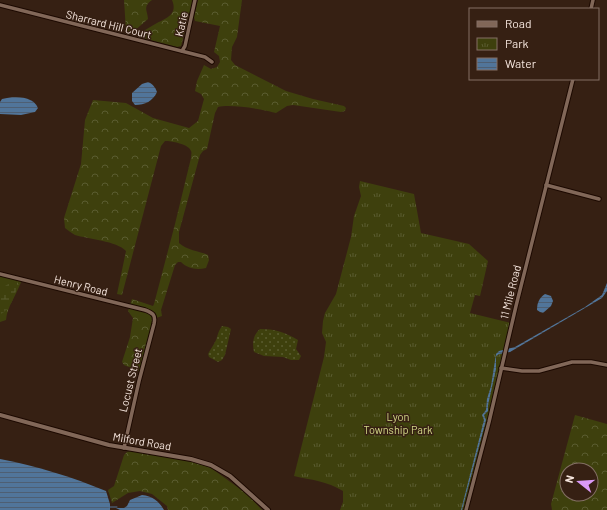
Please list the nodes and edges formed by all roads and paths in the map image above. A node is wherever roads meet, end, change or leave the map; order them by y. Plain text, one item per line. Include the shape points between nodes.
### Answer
1 (195, 0) edge
2 (0, 5) edge
3 (182, 51) junction
4 (212, 62) dead end
5 (574, 80) edge
6 (546, 186) junction
7 (599, 199) dead end
8 (0, 274) edge
9 (156, 318) joint
10 (607, 366) edge
11 (501, 368) junction
12 (0, 415) edge
13 (124, 448) junction
14 (268, 510) edge
15 (466, 510) edge

1 - 3 street, Katie
2 - 3 street, Sharrard Hill Court
3 - 4 street, Sharrard Hill Court via 205,57
5 - 6 street, 11 Mile Road
6 - 7 street
6 - 11 street, 11 Mile Road
8 - 9 street, Henry Road via 145,310
9 - 13 street, Locust Street
10 - 11 street via 591,362 572,362 539,371
11 - 15 street, 11 Mile Road
12 - 13 street, Milford Road
13 - 14 street, Milford Road via 191,459 211,465 230,476

